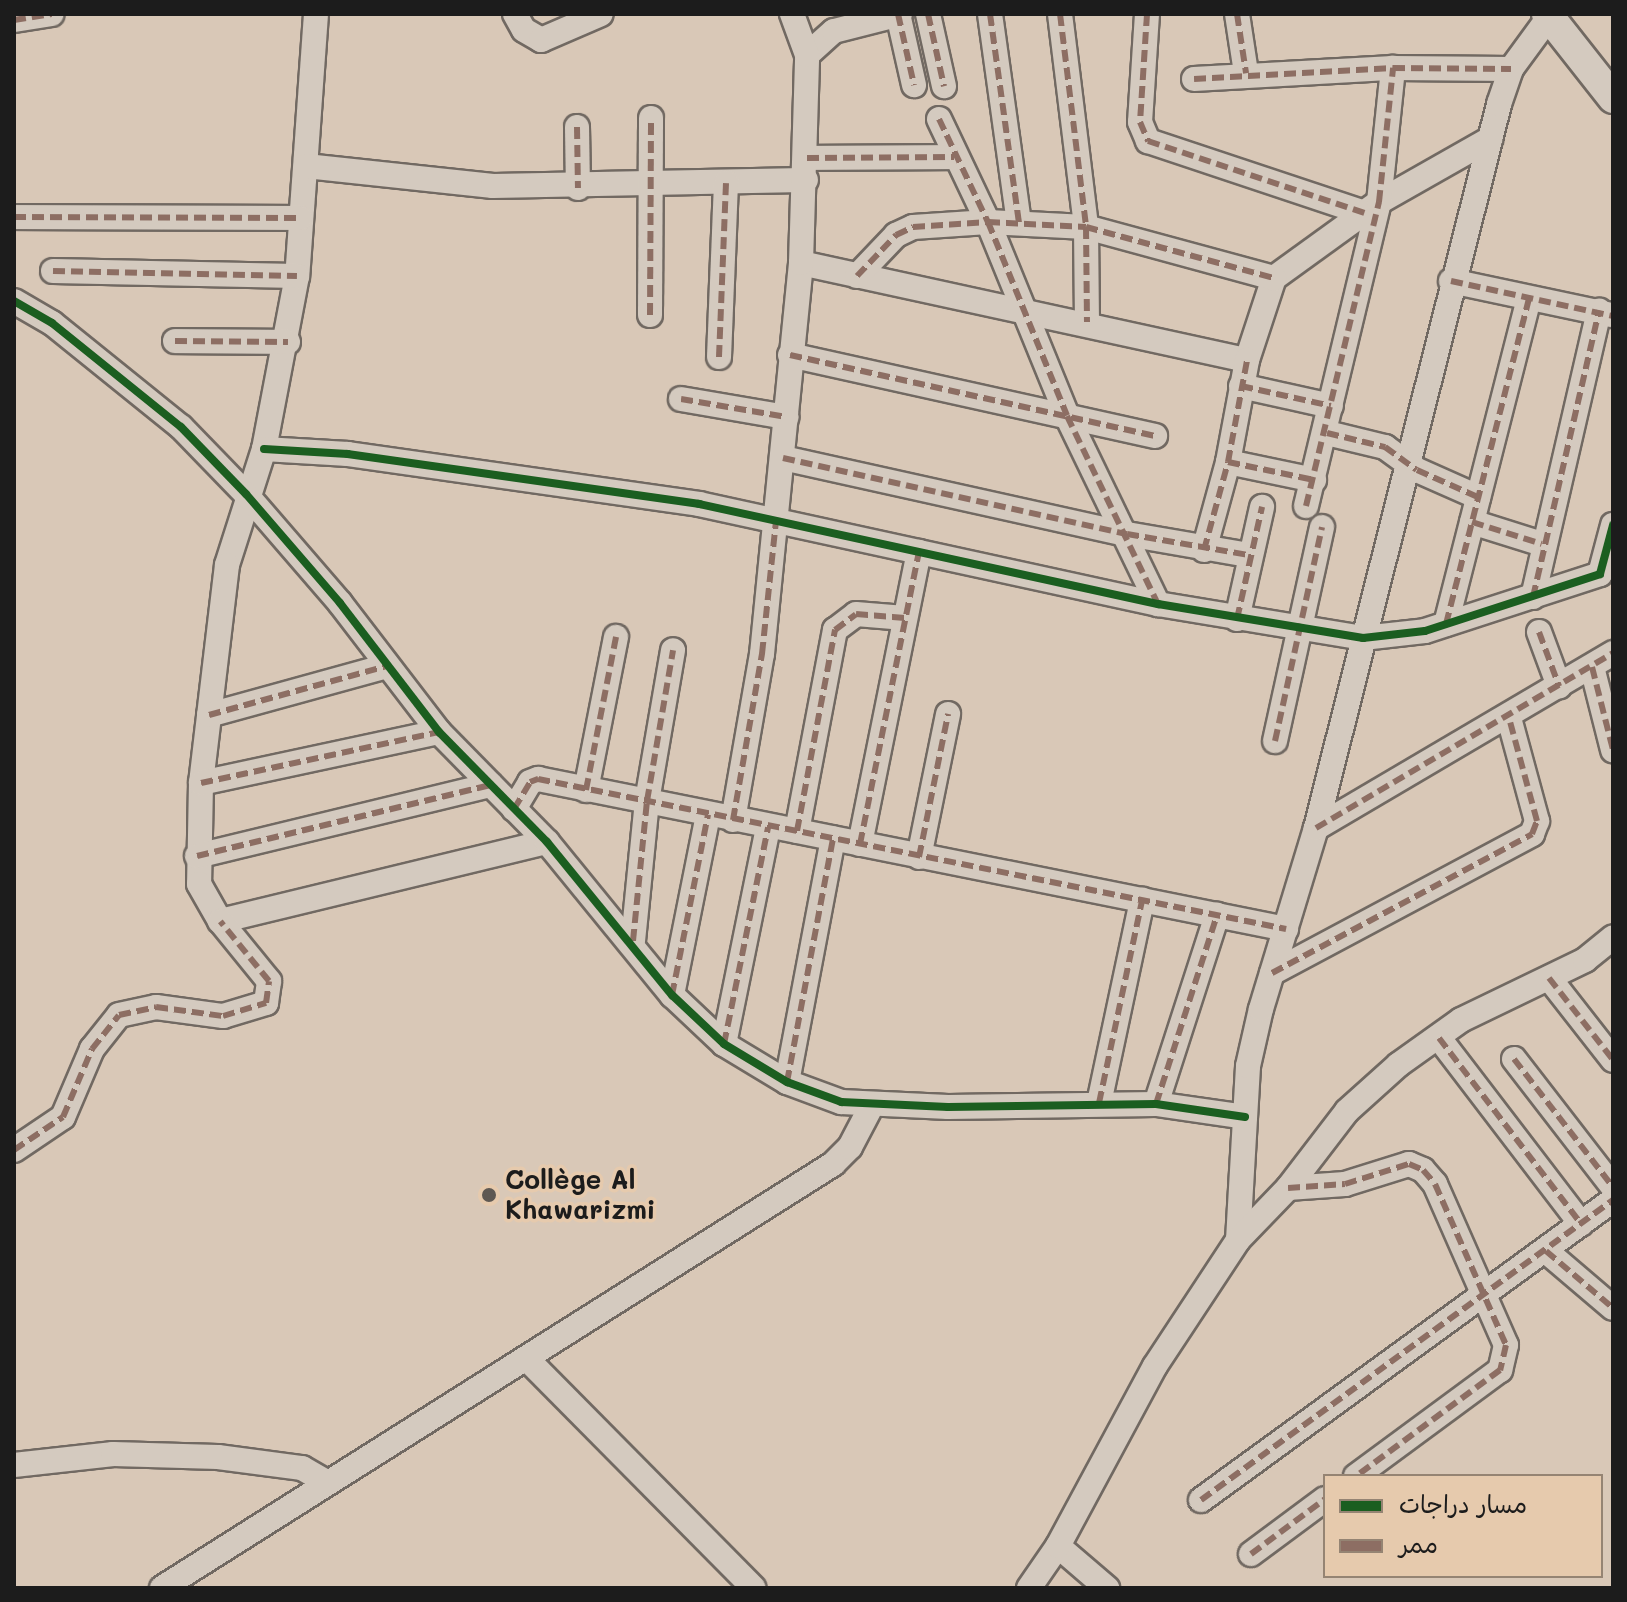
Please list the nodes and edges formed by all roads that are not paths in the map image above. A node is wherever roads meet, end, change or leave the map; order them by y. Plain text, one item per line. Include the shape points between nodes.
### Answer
1 (52, 14) edge
2 (316, 14) edge
3 (515, 14) edge
4 (601, 14) edge
5 (792, 14) edge
6 (899, 14) edge
7 (928, 14) edge
8 (990, 14) edge
9 (1060, 14) edge
10 (1147, 14) edge
11 (1237, 14) edge
12 (1548, 15) edge
13 (14, 20) edge
14 (807, 55) junction
15 (1393, 68) junction
16 (1511, 69) junction
17 (1246, 73) junction
18 (1194, 79) dead end
19 (914, 85) dead end
20 (944, 86) dead end
21 (1613, 98) edge
22 (651, 118) dead end
23 (939, 119) dead end
24 (577, 127) dead end
25 (1490, 139) junction
26 (954, 157) junction
27 (306, 166) junction
28 (806, 169) junction
29 (726, 182) junction
30 (650, 186) junction
31 (578, 188) junction
32 (1371, 208) junction
33 (14, 217) edge
34 (300, 218) junction
35 (988, 222) junction
36 (1019, 223) junction
37 (1086, 227) junction
38 (801, 263) junction
39 (53, 271) dead end
40 (297, 276) junction
41 (857, 276) junction
42 (1274, 278) junction
43 (1451, 281) junction
44 (1529, 298) junction
45 (14, 301) edge
46 (1023, 309) junction
47 (1606, 313) edge
48 (650, 315) dead end
49 (1087, 322) junction
50 (175, 341) dead end
51 (288, 342) junction
52 (790, 355) junction
53 (719, 357) dead end
54 (1247, 360) junction
55 (1241, 386) junction
56 (681, 399) dead end
57 (1331, 406) junction
58 (1067, 416) junction
59 (786, 417) junction
60 (1327, 433) junction
61 (1155, 436) dead end
62 (264, 449) junction
63 (783, 458) junction
64 (1228, 462) junction
65 (1410, 463) junction
66 (1314, 480) junction
67 (246, 494) junction
68 (1478, 497) junction
69 (1306, 506) dead end
70 (1262, 507) dead end
71 (776, 521) junction
72 (1472, 522) junction
73 (1613, 525) edge
74 (1322, 527) dead end
75 (1127, 534) junction
76 (1542, 544) junction
77 (1204, 550) junction
78 (919, 552) junction
79 (1249, 555) junction
80 (1606, 572) edge
81 (1533, 597) junction
82 (1158, 604) junction
83 (905, 618) junction
84 (1237, 619) junction
85 (1446, 624) junction
86 (1297, 631) junction
87 (1539, 632) dead end
88 (616, 637) dead end
89 (1363, 638) junction
90 (673, 650) dead end
91 (1613, 653) edge
92 (387, 666) junction
93 (1592, 667) junction
94 (1559, 686) junction
95 (948, 714) dead end
96 (209, 715) junction
97 (1509, 718) junction
98 (439, 732) junction
99 (1275, 741) dead end
100 (1613, 750) edge
101 (201, 783) junction
102 (491, 785) junction
103 (586, 790) junction
104 (647, 801) junction
105 (514, 809) junction
106 (708, 815) junction
107 (733, 820) junction
108 (768, 827) junction
109 (1316, 828) junction
110 (797, 831) junction
111 (833, 838) junction
112 (547, 842) junction
113 (860, 844) junction
114 (197, 856) junction
115 (919, 857) junction
116 (1142, 900) junction
117 (1217, 915) junction
118 (220, 921) junction
119 (1286, 929) junction
120 (1613, 937) edge
121 (633, 941) junction
122 (1272, 973) junction
123 (1549, 978) junction
124 (672, 995) junction
125 (1439, 1038) junction
126 (724, 1044) junction
127 (1610, 1051) edge
128 (1514, 1059) dead end
129 (787, 1082) junction
130 (1099, 1103) junction
131 (1156, 1104) junction
132 (872, 1105) junction
133 (1245, 1117) junction
134 (14, 1150) edge
135 (1613, 1187) edge
136 (1288, 1188) junction
137 (1613, 1200) edge
138 (1581, 1224) junction
139 (1238, 1240) junction
140 (1546, 1251) junction
141 (1481, 1294) junction
142 (1613, 1308) edge
143 (527, 1359) junction
144 (14, 1465) edge
145 (1359, 1474) edge
146 (326, 1482) junction
147 (1201, 1500) dead end
148 (1323, 1500) edge
149 (1058, 1546) junction
150 (1251, 1554) dead end
151 (171, 1584) edge
152 (754, 1588) edge
153 (1029, 1588) edge
154 (1107, 1588) edge

1 - 13 street
2 - 27 street
3 - 4 street via 524,30 541,40
5 - 14 street
6 - 14 street via 834,31
6 - 19 street
7 - 20 street
8 - 36 street
9 - 37 street
10 - 32 street via 1140,122 1148,141
11 - 17 street
12 - 16 street
12 - 21 main road
14 - 28 street
15 - 16 street
15 - 17 street
15 - 32 street
16 - 25 street
17 - 18 street
22 - 30 street
23 - 26 street
24 - 31 street
25 - 32 street
25 - 43 street
26 - 28 street
26 - 35 street
27 - 31 street via 425,182
27 - 34 street
28 - 29 street
28 - 38 street
29 - 30 street
29 - 53 street
30 - 31 street
30 - 48 street
32 - 42 street
32 - 57 street
33 - 34 street
34 - 40 street
35 - 36 street
35 - 41 street via 913,227 896,235
35 - 46 street
36 - 37 street
37 - 42 street
37 - 49 street
38 - 41 street
38 - 52 street
39 - 40 street
40 - 51 street
41 - 46 street
42 - 54 street
43 - 44 street
43 - 65 street
44 - 47 street
44 - 68 street
45 - 67 street via 52,323 181,427
46 - 49 street
46 - 58 street
47 - 76 street
49 - 54 street
50 - 51 street
51 - 62 street
52 - 58 street
52 - 59 street
54 - 55 street
55 - 57 street
55 - 64 street
56 - 59 street
57 - 60 street
58 - 61 street
58 - 75 street
59 - 63 street
60 - 65 street via 1385,447
60 - 66 street
62 - 67 street
62 - 71 street via 330,452 594,487
63 - 71 street
63 - 75 street
64 - 66 street
64 - 77 street
65 - 68 street
65 - 89 street
66 - 69 street
67 - 92 street
67 - 96 street via 227,565
68 - 72 street
70 - 79 street
71 - 78 street
71 - 107 street via 762,654
72 - 76 street
72 - 85 street
73 - 80 street
74 - 86 street
75 - 77 street
75 - 82 street
76 - 81 street
77 - 79 street
78 - 82 street
78 - 83 street
79 - 84 street
80 - 81 street
81 - 85 street
82 - 84 street
83 - 110 street via 856,614 835,630
83 - 113 street
84 - 86 street
85 - 89 street via 1402,637
86 - 89 street
86 - 99 street
87 - 94 street
88 - 103 street
89 - 109 street
90 - 104 street
91 - 93 street
92 - 96 street
92 - 98 street
93 - 94 street
93 - 100 street
94 - 97 street
95 - 115 street
96 - 101 street
97 - 109 street
97 - 122 street via 1537,821 1532,834
98 - 101 street
98 - 102 street
101 - 114 street
102 - 105 street
102 - 114 street
103 - 104 street
103 - 105 street via 538,779 530,782
104 - 106 street
104 - 121 street
105 - 112 street
106 - 107 street
106 - 124 street
107 - 108 street
108 - 110 street
108 - 126 street
109 - 119 street
110 - 111 street
111 - 113 street
111 - 129 street
112 - 118 street
112 - 121 street
113 - 115 street
114 - 118 street via 199,884
115 - 116 street
116 - 117 street
116 - 130 street
117 - 119 street
117 - 131 street
118 - 134 street via 269,981 266,1003 223,1016 156,1007 119,1015 92,1049 63,1117
119 - 122 street
120 - 123 street via 1585,960
121 - 124 street
122 - 133 street via 1248,1066
123 - 125 street via 1473,1014
123 - 127 street
124 - 126 street
125 - 136 street via 1347,1111
125 - 138 street
126 - 129 street
128 - 135 street
129 - 132 street via 841,1102
130 - 131 street
130 - 132 street
131 - 133 street
132 - 143 street via 850,1147 833,1164
133 - 139 street
136 - 139 street
136 - 141 street via 1345,1184 1409,1164 1423,1170 1435,1184
137 - 138 street
138 - 140 street
139 - 149 street via 1133,1404
140 - 141 street
140 - 142 street
141 - 145 street via 1506,1345 1500,1370
141 - 147 street
143 - 146 street
143 - 152 street
144 - 146 street via 113,1454 218,1457 302,1468
146 - 151 street
148 - 150 street
149 - 153 street
149 - 154 street

